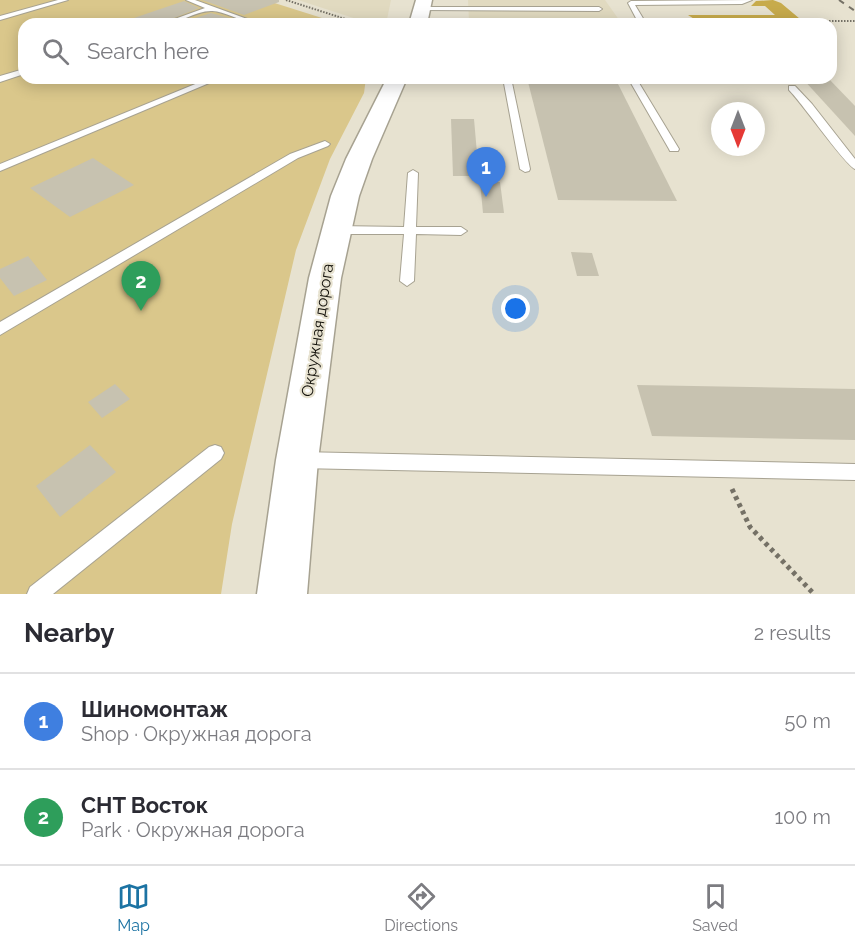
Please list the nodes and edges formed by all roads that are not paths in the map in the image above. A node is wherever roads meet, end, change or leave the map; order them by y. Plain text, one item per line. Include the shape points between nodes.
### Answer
1 (65, 0) edge
2 (189, 0) edge
3 (749, 0) edge
4 (212, 8) junction
5 (600, 9) dead end
6 (422, 11) edge
7 (0, 18) edge
8 (183, 18) edge
9 (240, 18) edge
10 (639, 18) edge
11 (18, 73) edge
12 (0, 79) edge
13 (203, 84) edge
14 (394, 84) edge
15 (508, 84) edge
16 (636, 84) edge
17 (792, 88) dead end
18 (325, 144) dead end
19 (674, 149) dead end
20 (855, 166) edge
21 (0, 168) edge
22 (525, 170) dead end
23 (413, 173) dead end
24 (336, 230) junction
25 (410, 230) junction
26 (461, 231) dead end
27 (407, 282) dead end
28 (0, 329) edge
29 (215, 453) dead end
30 (297, 460) junction
31 (855, 472) edge
32 (36, 594) edge
33 (282, 594) edge

1 - 7 lane
2 - 4 lane
3 - 10 lane via 631,3
4 - 8 lane
4 - 9 lane
5 - 6 lane
11 - 12 lane
13 - 21 lane
14 - 24 main road, Окружная дорога via 359,159
15 - 22 lane
16 - 19 lane
17 - 20 lane via 810,105
18 - 28 lane via 294,156
23 - 25 lane
24 - 25 lane
24 - 30 main road, Окружная дорога via 324,278
25 - 26 lane
25 - 27 lane
29 - 32 lane
30 - 31 lane
30 - 33 main road, Окружная дорога

